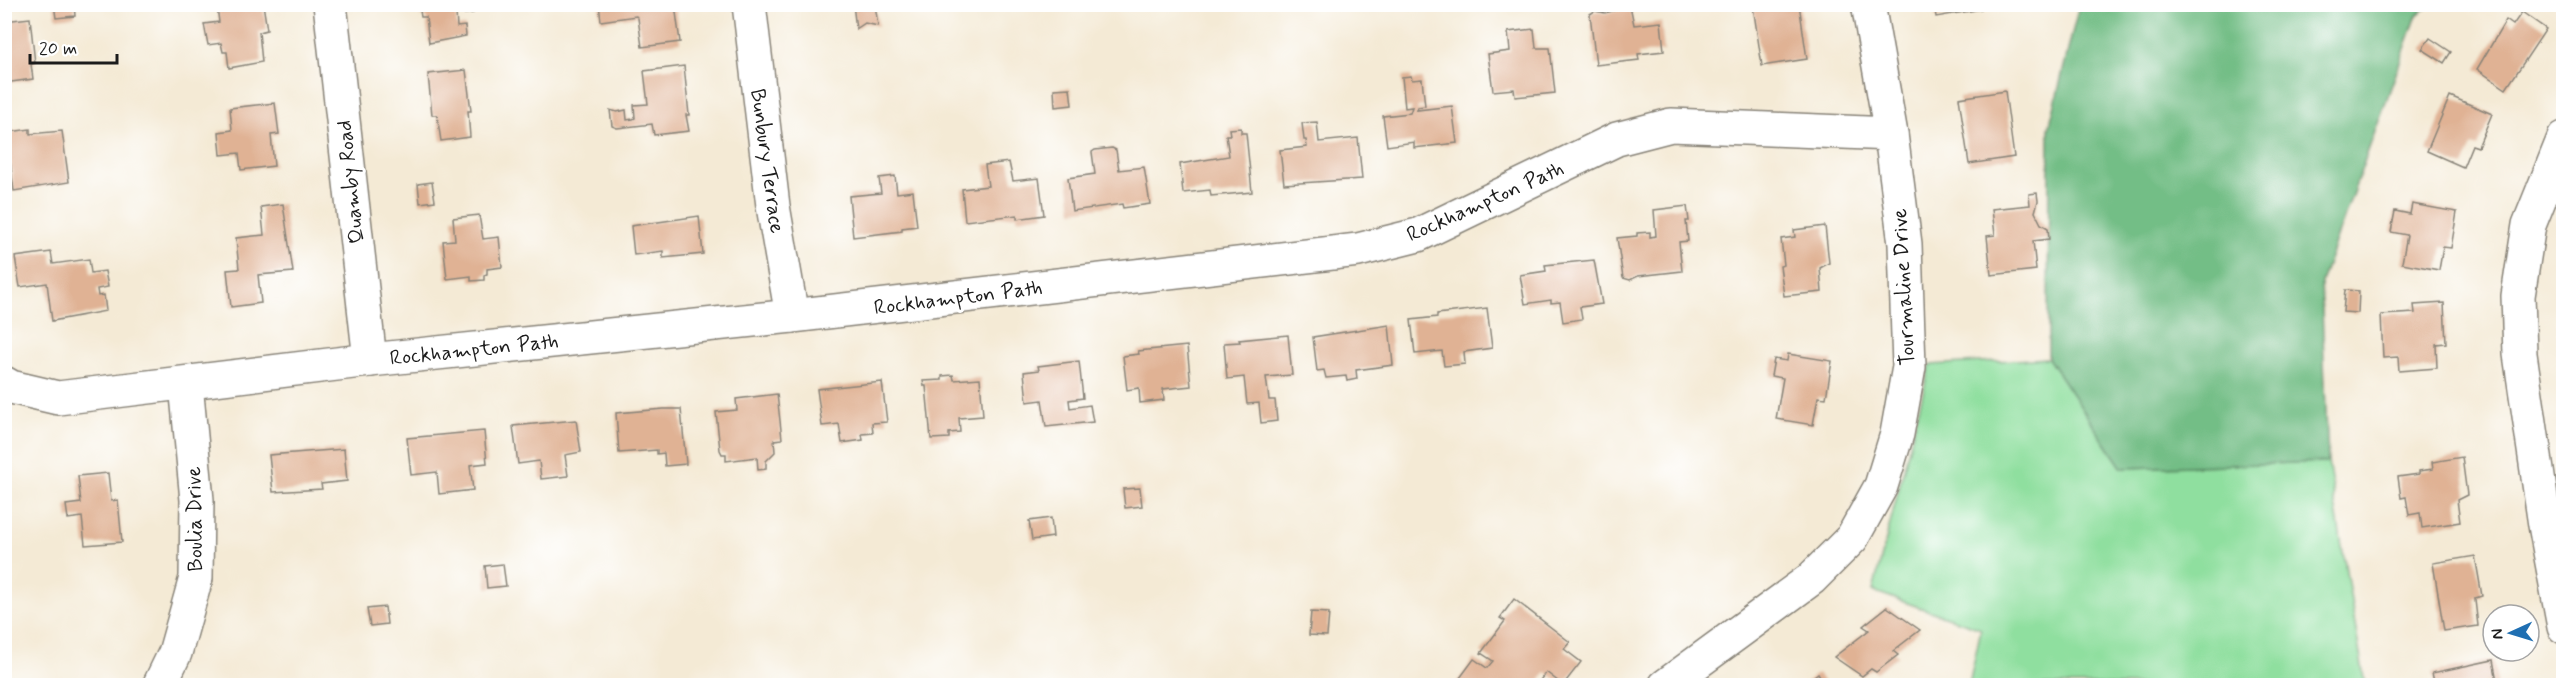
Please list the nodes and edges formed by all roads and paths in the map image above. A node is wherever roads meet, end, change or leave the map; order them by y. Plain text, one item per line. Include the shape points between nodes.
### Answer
1 (330, 4) edge
2 (749, 4) edge
3 (1868, 4) edge
4 (1891, 134) junction
5 (2564, 138) edge
6 (792, 316) junction
7 (369, 360) junction
8 (4, 383) edge
9 (186, 384) junction
10 (2564, 627) edge
11 (159, 686) edge
12 (1665, 686) edge

1 - 7 street, Quamby Road
2 - 6 street, Bunbury Terrace via 773,206
3 - 4 street, Tourmaline Drive
4 - 6 street, Rockhampton Path via 1671,125 1617,139 1418,235 1358,250
4 - 12 street, Tourmaline Drive via 1905,244 1909,367 1897,434 1881,486 1852,538 1811,579
5 - 10 street via 2529,225 2518,296 2520,354
6 - 7 street, Rockhampton Path
7 - 9 street, Rockhampton Path
8 - 9 street, Rockhampton Path via 58,398
9 - 11 street, Boulia Drive via 197,500 196,579 175,654

